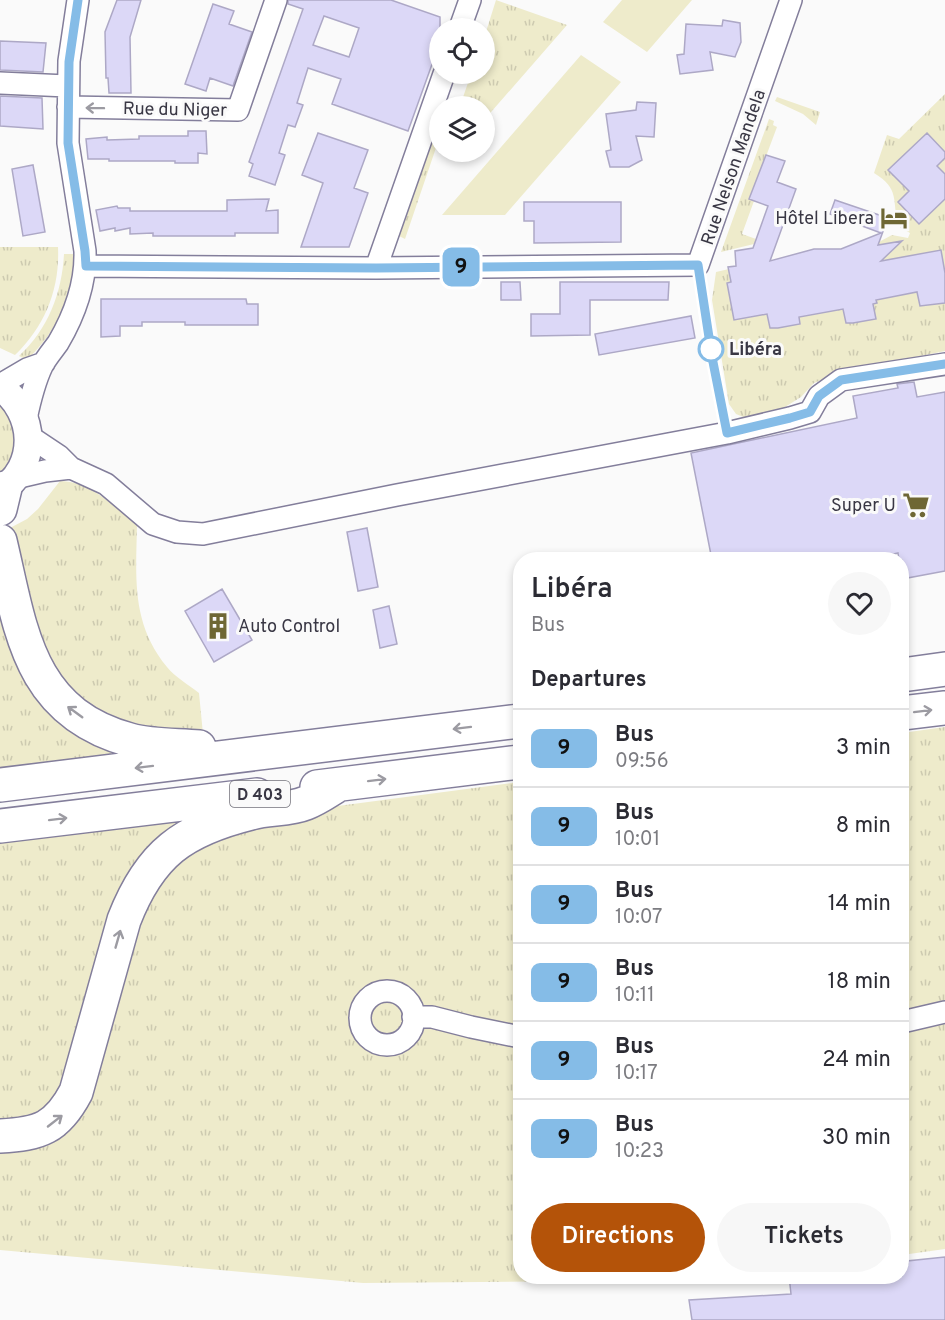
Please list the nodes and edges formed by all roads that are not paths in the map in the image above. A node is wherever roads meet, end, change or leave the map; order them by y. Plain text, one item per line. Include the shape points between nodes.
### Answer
1 (78, 0) edge
2 (276, 0) edge
3 (469, 0) edge
4 (791, 0) edge
5 (463, 18) edge
6 (0, 83) edge
7 (440, 84) edge
8 (67, 86) junction
9 (68, 107) junction
10 (86, 266) junction
11 (376, 268) junction
12 (44, 363) junction
13 (945, 364) edge
14 (0, 386) edge
15 (27, 428) junction
16 (71, 468) junction
17 (5, 491) edge
18 (0, 541) edge
19 (945, 669) edge
20 (909, 674) edge
21 (945, 708) edge
22 (909, 712) edge
23 (513, 722) edge
24 (273, 752) junction
25 (513, 763) edge
26 (0, 785) edge
27 (338, 785) junction
28 (0, 826) edge
29 (945, 1012) edge
30 (414, 1017) dead end
31 (909, 1020) edge
32 (513, 1036) edge
33 (0, 1136) edge

1 - 8 street
2 -> 9 street, Rue du Niger via 238,110
3 - 5 street
4 - 11 street, Rue Nelson Mandela via 698,265
6 - 8 street
7 - 11 street
8 - 9 street
9 - 10 street via 68,143
10 - 11 street, Rue Nelson Mandela
10 - 12 street via 68,324
12 - 14 street
12 - 15 street via 32,389
13 - 16 street via 841,380 819,396 810,412 717,435 203,534 177,532 153,524 106,484
14 - 15 street via 15,400
15 - 16 street
15 - 17 street via 26,458
16 - 17 street via 45,471
24 -> 18 main road via 132,741 99,728 66,706 43,680 27,650
19 - 20 main road
22 -> 21 main road
23 -> 24 main road, D 403
24 -> 26 main road, D 403
27 -> 25 main road, D 403
28 -> 27 main road, D 403
33 -> 27 main road via 47,1127 69,1107 124,920 156,861 204,827 253,812 305,804
29 - 31 street
30 - 32 street via 432,1017

